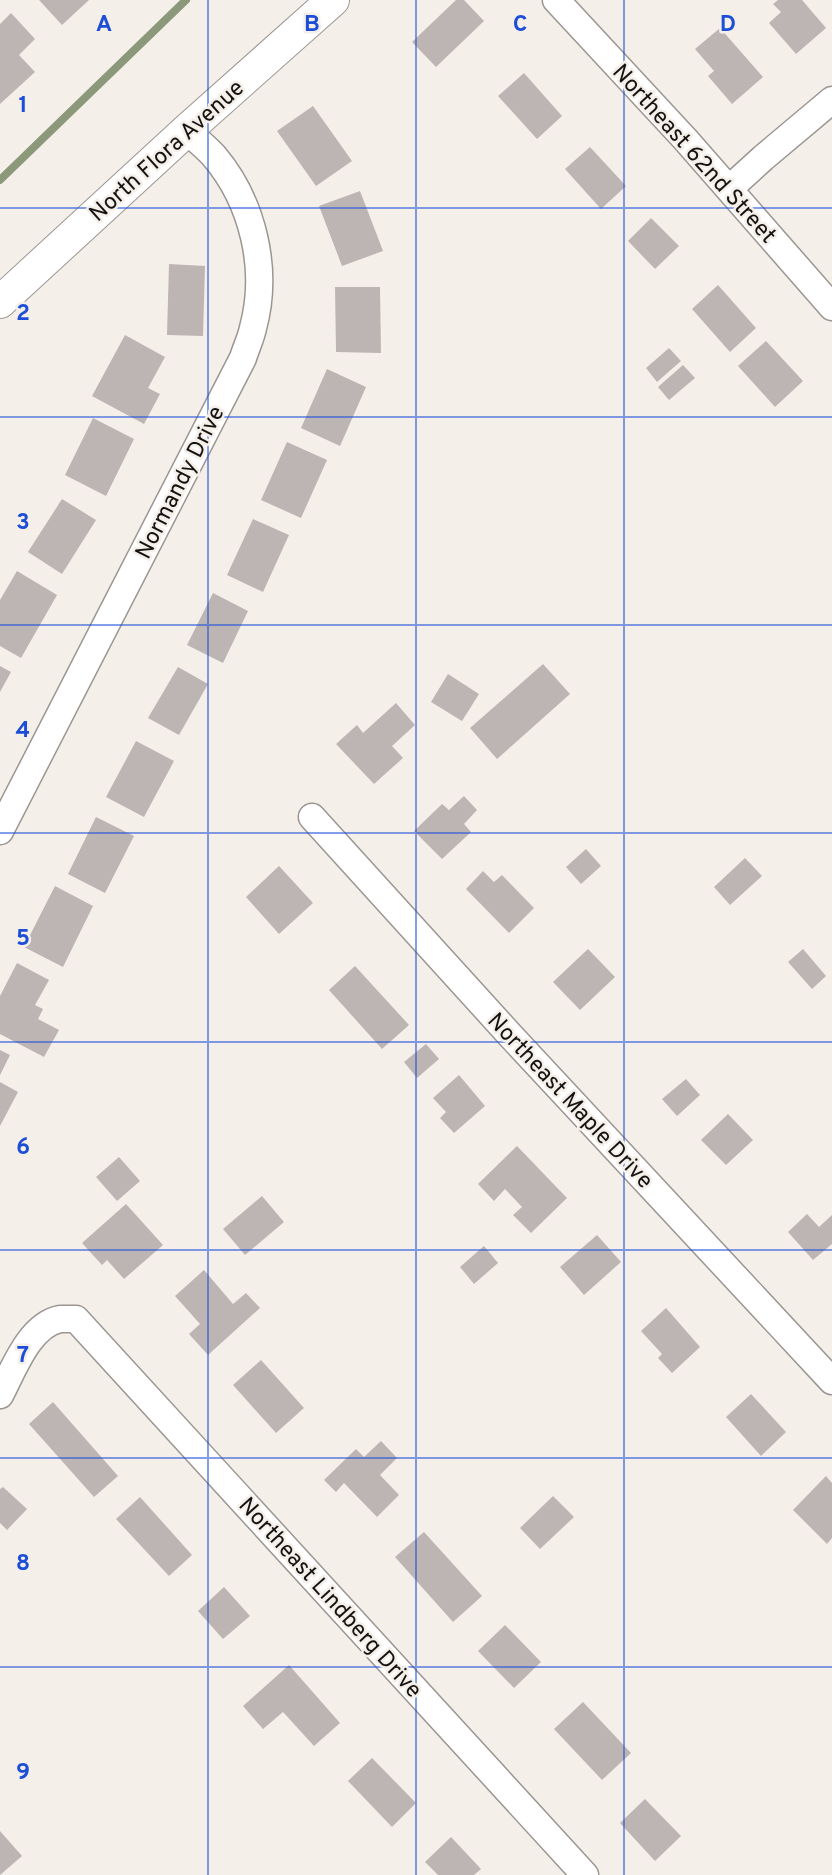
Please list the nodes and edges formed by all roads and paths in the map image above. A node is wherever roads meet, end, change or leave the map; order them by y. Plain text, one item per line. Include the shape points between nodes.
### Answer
1 (333, 0) edge
2 (556, 0) edge
3 (832, 100) edge
4 (187, 130) junction
5 (729, 189) junction
6 (0, 302) edge
7 (832, 307) edge
8 (312, 817) dead end
9 (0, 831) edge
10 (832, 1381) edge
11 (0, 1395) edge
12 (585, 1875) edge

1 - 4 street, North Flora Avenue
2 - 5 street, Northeast 62nd Street
3 - 5 street
4 - 6 street, North Flora Avenue
4 - 9 street, Normandy Drive via 233,183 253,228 259,261 254,327 243,358
5 - 7 street, Northeast 62nd Street
8 - 10 street, Northeast Maple Drive
11 - 12 street, Northeast Lindberg Drive via 30,1339 58,1320 76,1319

